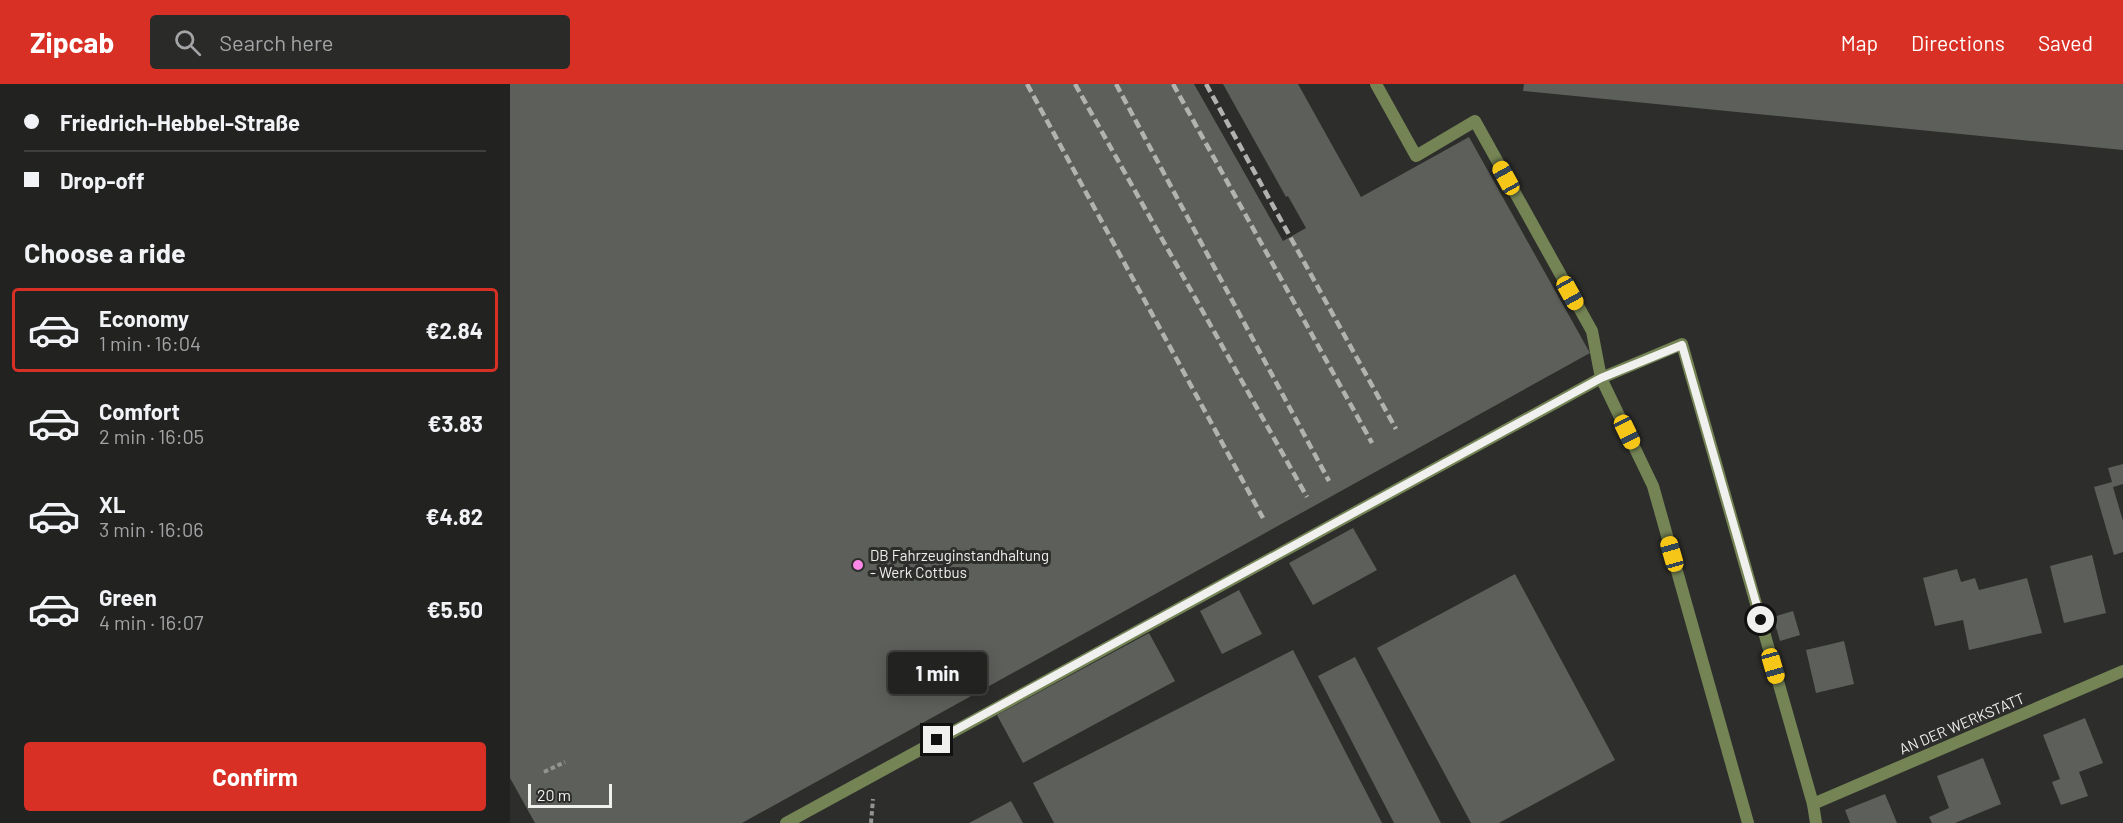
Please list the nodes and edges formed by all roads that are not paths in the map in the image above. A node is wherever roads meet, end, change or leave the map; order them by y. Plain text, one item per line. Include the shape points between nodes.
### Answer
1 (1376, 84) edge
2 (1601, 378) junction
3 (2123, 671) edge
4 (1813, 804) junction
5 (786, 823) edge
6 (1748, 823) edge
7 (1816, 823) edge

1 - 2 street via 1416,156 1474,121 1592,331
2 - 4 street via 1682,345
2 - 5 street
2 - 6 street via 1653,486
3 - 4 street, AN DER WERKSTATT
4 - 7 street

